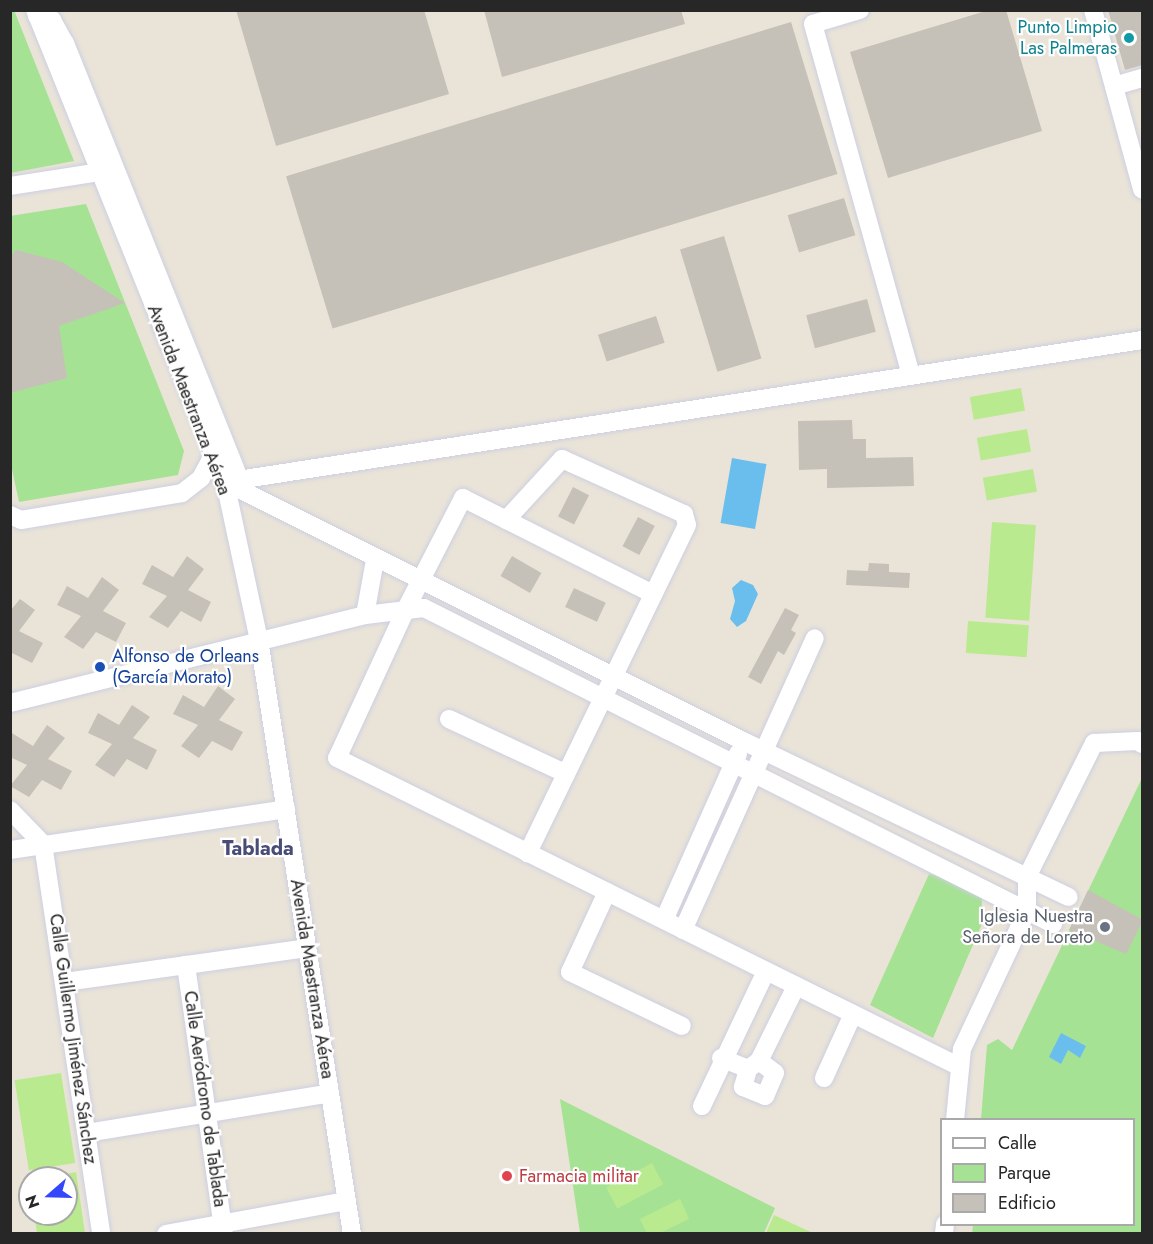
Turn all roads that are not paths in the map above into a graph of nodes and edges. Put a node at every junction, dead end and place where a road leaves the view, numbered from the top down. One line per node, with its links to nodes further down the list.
1 (860, 10): 10 (street)
2 (1093, 10): 5 (street)
3 (36, 13): 6 (street, Avenida Maestranza Aérea); 12 (street)
4 (1143, 78): 5 (street)
5 (1114, 86): 8 (street)
6 (100, 172): 7 (street); 11 (street, Avenida Maestranza Aérea)
7 (10, 186)
8 (1143, 189)
9 (1143, 340): 10 (street)
10 (911, 376): 12 (street)
11 (212, 457): 12 (street, Avenida Maestranza Aérea); 13 (street)
12 (233, 481): 15 (street); 21 (street, Avenida Maestranza Aérea)
13 (10, 515)
14 (506, 520): 16 (street); 17 (street); 17 (street)
15 (375, 560): 16 (street); 19 (street)
16 (420, 582): 18 (street); 22 (street)
17 (653, 594): 22 (street)
18 (406, 609): 19 (street); 23 (street); 36 (street)
19 (365, 615): 21 (street)
20 (815, 638): 28 (street)
21 (259, 640): 24 (street); 32 (street, Avenida Maestranza Aérea)
22 (612, 676): 23 (street); 26 (street)
23 (601, 697): 29 (street); 31 (street)
24 (10, 703)
25 (449, 719): 31 (street)
26 (743, 741): 28 (street); 29 (street)
27 (1143, 744): 37 (street)
28 (762, 750): 30 (street); 37 (street)
29 (735, 763): 30 (street); 41 (street)
30 (753, 772): 40 (street); 43 (street)
31 (565, 773): 36 (street)
32 (286, 809): 34 (street); 44 (street, Avenida Maestranza Aérea)
33 (10, 810): 34 (street)
34 (44, 844): 35 (street); 47 (street, Calle Guillermo Jiménez Sánchez)
35 (10, 850)
36 (528, 853): 38 (street)
37 (1027, 877): 39 (street); 40 (street)
38 (607, 892): 41 (street); 50 (street)
39 (1068, 897)
40 (1027, 911): 42 (street); 52 (street)
41 (664, 920): 43 (street)
42 (1053, 924)
43 (683, 930): 46 (street)
44 (307, 948): 45 (street); 54 (street, Avenida Maestranza Aérea)
45 (186, 965): 47 (street); 56 (street, Calle Aeródromo de Tablada)
46 (766, 971): 48 (street); 51 (street)
47 (66, 982): 58 (street, Calle Guillermo Jiménez Sánchez)
48 (796, 986): 49 (street); 51 (street)
49 (853, 1014): 52 (street); 53 (street)
50 (682, 1026)
51 (722, 1058): 55 (street)
52 (960, 1067): 57 (street)
53 (825, 1077)
54 (330, 1093): 56 (street); 59 (street, Avenida Maestranza Aérea)
55 (702, 1106)
56 (207, 1113): 58 (street); 60 (street, Calle Aeródromo de Tablada)
57 (955, 1118)
58 (87, 1133): 61 (street, Calle Guillermo Jiménez Sánchez)
59 (346, 1201): 60 (street); 63 (street, Avenida Maestranza Aérea)
60 (223, 1228): 62 (street)
61 (101, 1233)
62 (166, 1233)
63 (352, 1233)

